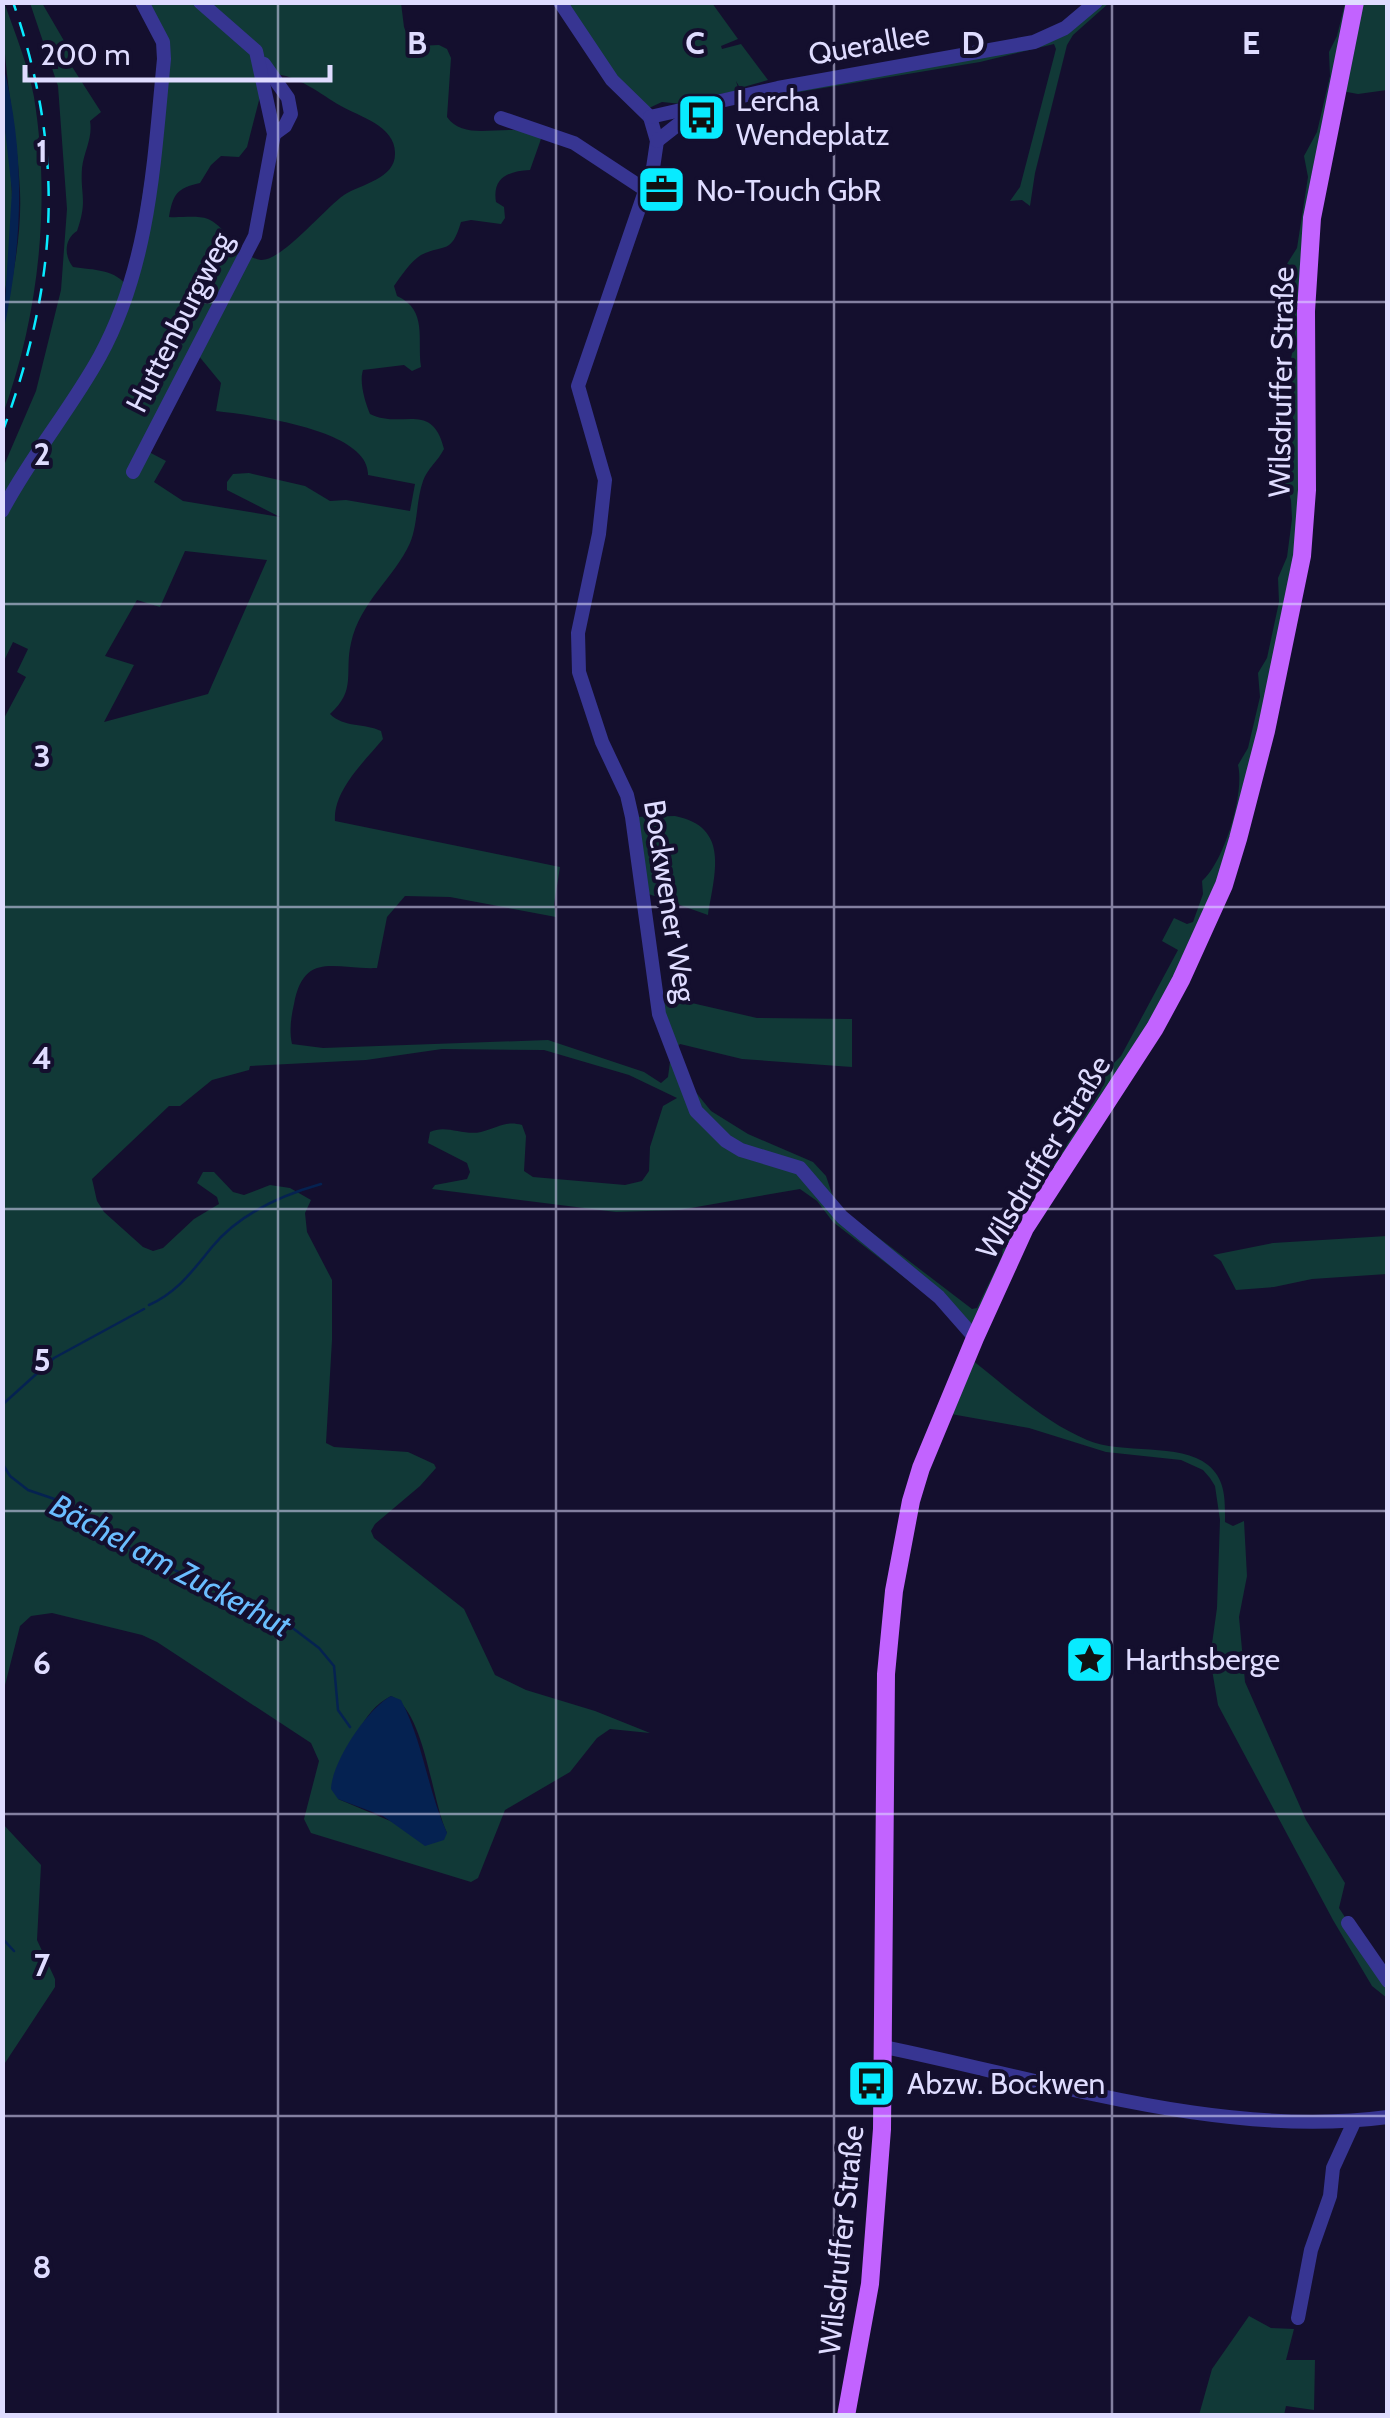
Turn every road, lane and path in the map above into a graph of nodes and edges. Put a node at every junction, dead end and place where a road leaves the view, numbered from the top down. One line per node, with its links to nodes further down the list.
1 (142, 2): 12 (street)
2 (200, 2): 11 (street, Huttenburgweg)
3 (560, 2): 7 (street)
4 (1096, 2): 6 (street, Querallee)
5 (1355, 2): 13 (main road, Wilsdruffer Straße)
6 (700, 106): 7 (street, Querallee); 9 (street, Querallee)
7 (650, 117): 9 (street, Bockwener Weg)
8 (501, 118): 10 (street)
9 (657, 141): 10 (street, Bockwener Weg)
10 (647, 191): 13 (street, Bockwener Weg)
11 (133, 472)
12 (2, 511)
13 (975, 1338): 16 (main road, Wilsdruffer Straße)
14 (1348, 1924): 15 (street)
15 (1388, 1980)
16 (884, 2047): 18 (street); 20 (main road, Wilsdruffer Straße)
17 (1388, 2117): 18 (street)
18 (1354, 2122): 19 (street)
19 (1298, 2318)
20 (846, 2416)

